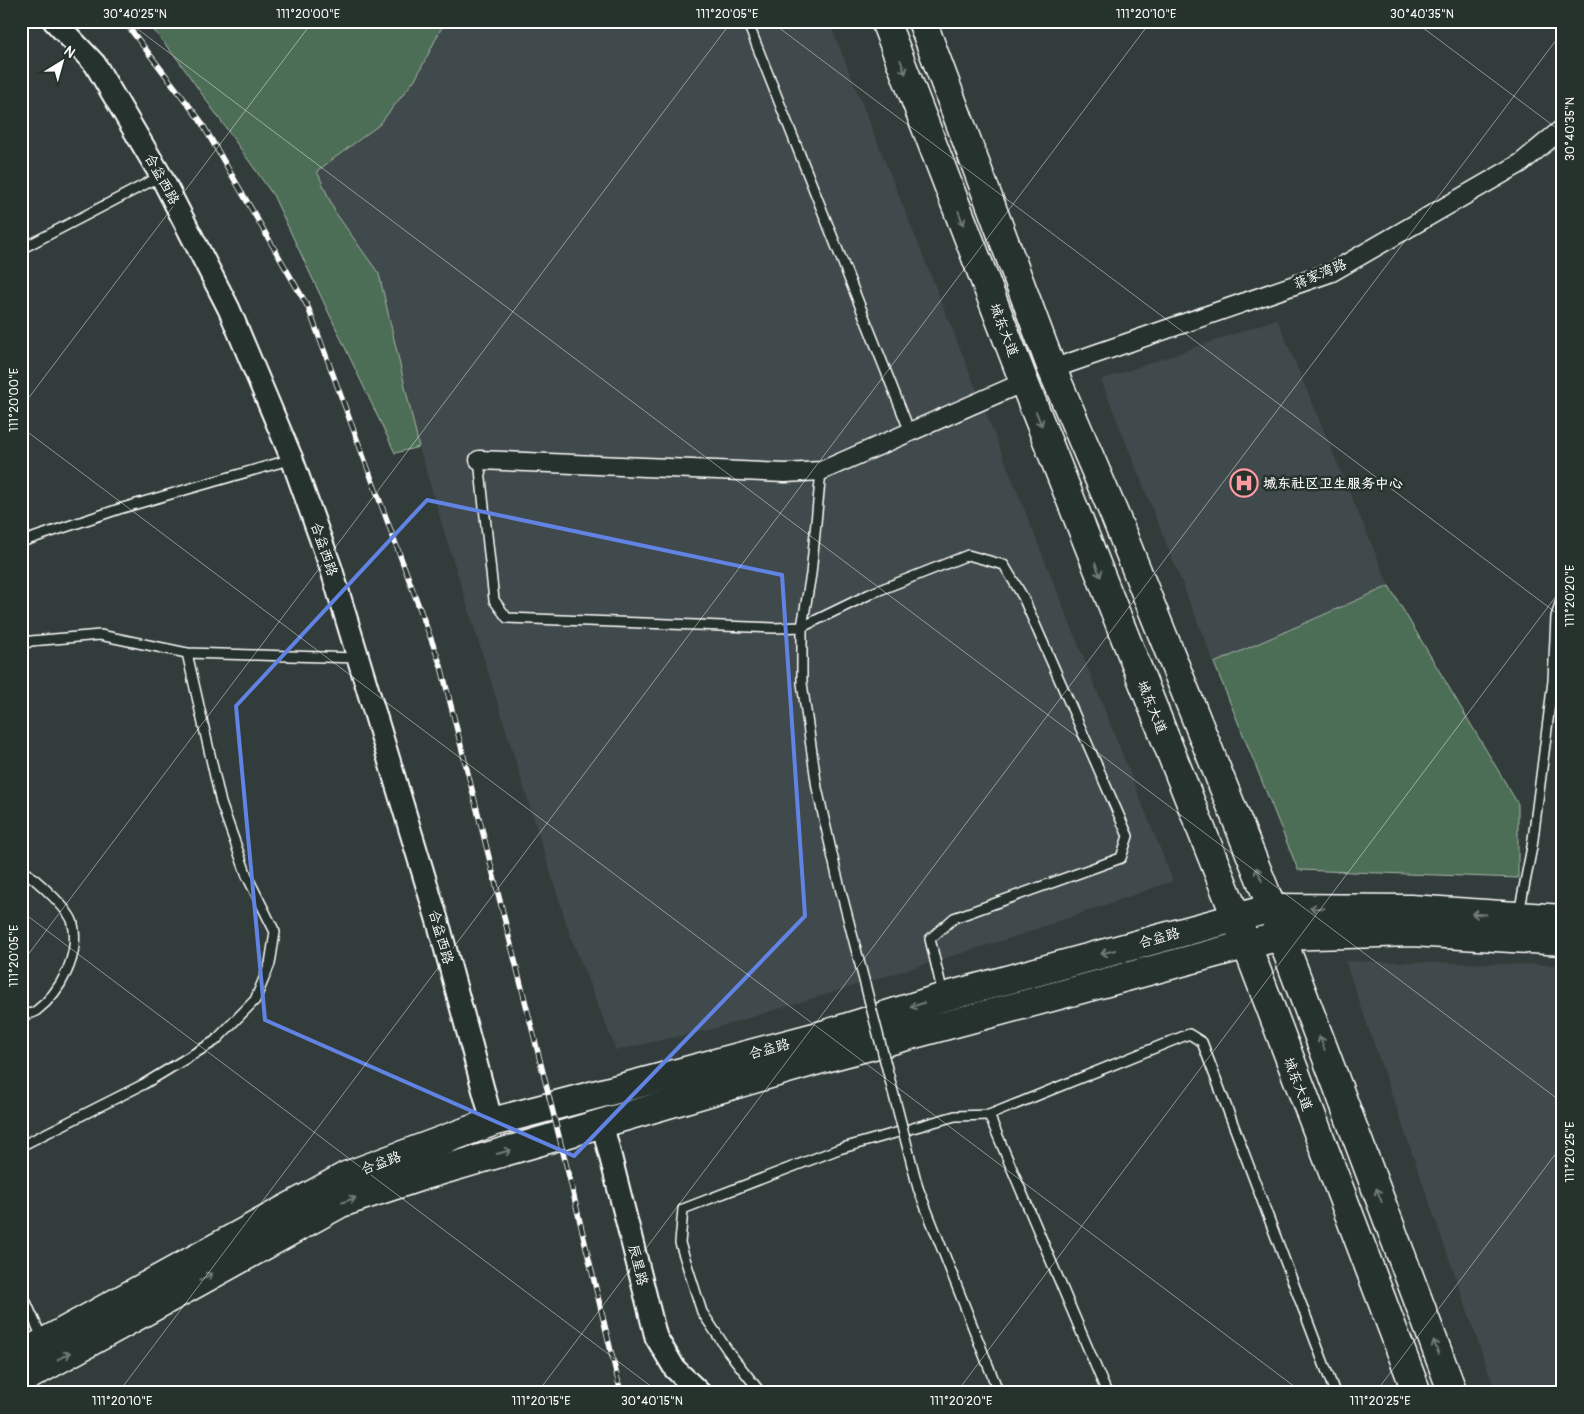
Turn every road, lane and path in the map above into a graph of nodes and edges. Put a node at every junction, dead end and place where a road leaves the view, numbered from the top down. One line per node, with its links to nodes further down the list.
1 (54, 21): 6 (street, 合益西路)
2 (746, 21): 10 (lane)
3 (885, 21): 9 (main road, 城东大道, one-way to 9)
4 (922, 21): 8 (main road)
5 (1563, 128): 8 (street, 蒋家湾路)
6 (161, 176): 7 (lane); 11 (street, 合益西路)
7 (21, 249)
8 (1052, 369): 21 (main road, one-way to 8)
9 (1024, 382): 10 (street); 23 (main road, 城东大道, one-way to 23)
10 (910, 432): 13 (street)
11 (292, 459): 14 (lane); 19 (street, 合益西路)
12 (479, 460): 13 (street); 16 (lane)
13 (821, 470): 16 (lane)
14 (21, 542)
15 (1563, 594): 22 (lane)
16 (802, 627): 28 (lane); 40 (lane, bridge)
17 (21, 646): 18 (lane)
18 (187, 653): 19 (lane); 33 (lane)
19 (358, 658): 31 (street, 合益西路)
20 (21, 869): 29 (lane)
21 (1272, 908): 22 (main road, 合益路, one-way to 21); 23 (main road, 合益路); 25 (main road)
22 (1518, 916): 24 (main road, 合益路)
23 (1236, 917): 27 (main road, 城东大道); 28 (main road, 合益路, one-way to 28)
24 (1563, 919)
25 (1282, 936): 26 (main road, 合益路); 27 (main road, 合益路); 43 (main road, one-way to 25)
26 (1563, 940)
27 (1245, 944): 32 (main road, 合益路); 37 (main road, 城东大道)
28 (944, 997): 31 (main road, 合益路, one-way to 31)
29 (21, 1015)
30 (989, 1115): 39 (lane); 41 (lane); 42 (lane)
31 (492, 1122): 35 (main road, 合益路)
32 (602, 1123): 36 (main road, 合益路, one-way to 32); 38 (street, 辰星路)
33 (21, 1146)
34 (21, 1291): 35 (lane)
35 (33, 1349)
36 (21, 1380)
37 (1415, 1392)
38 (700, 1393)
39 (761, 1393)
40 (999, 1393)
41 (1107, 1393)
42 (1335, 1393)
43 (1453, 1393)

